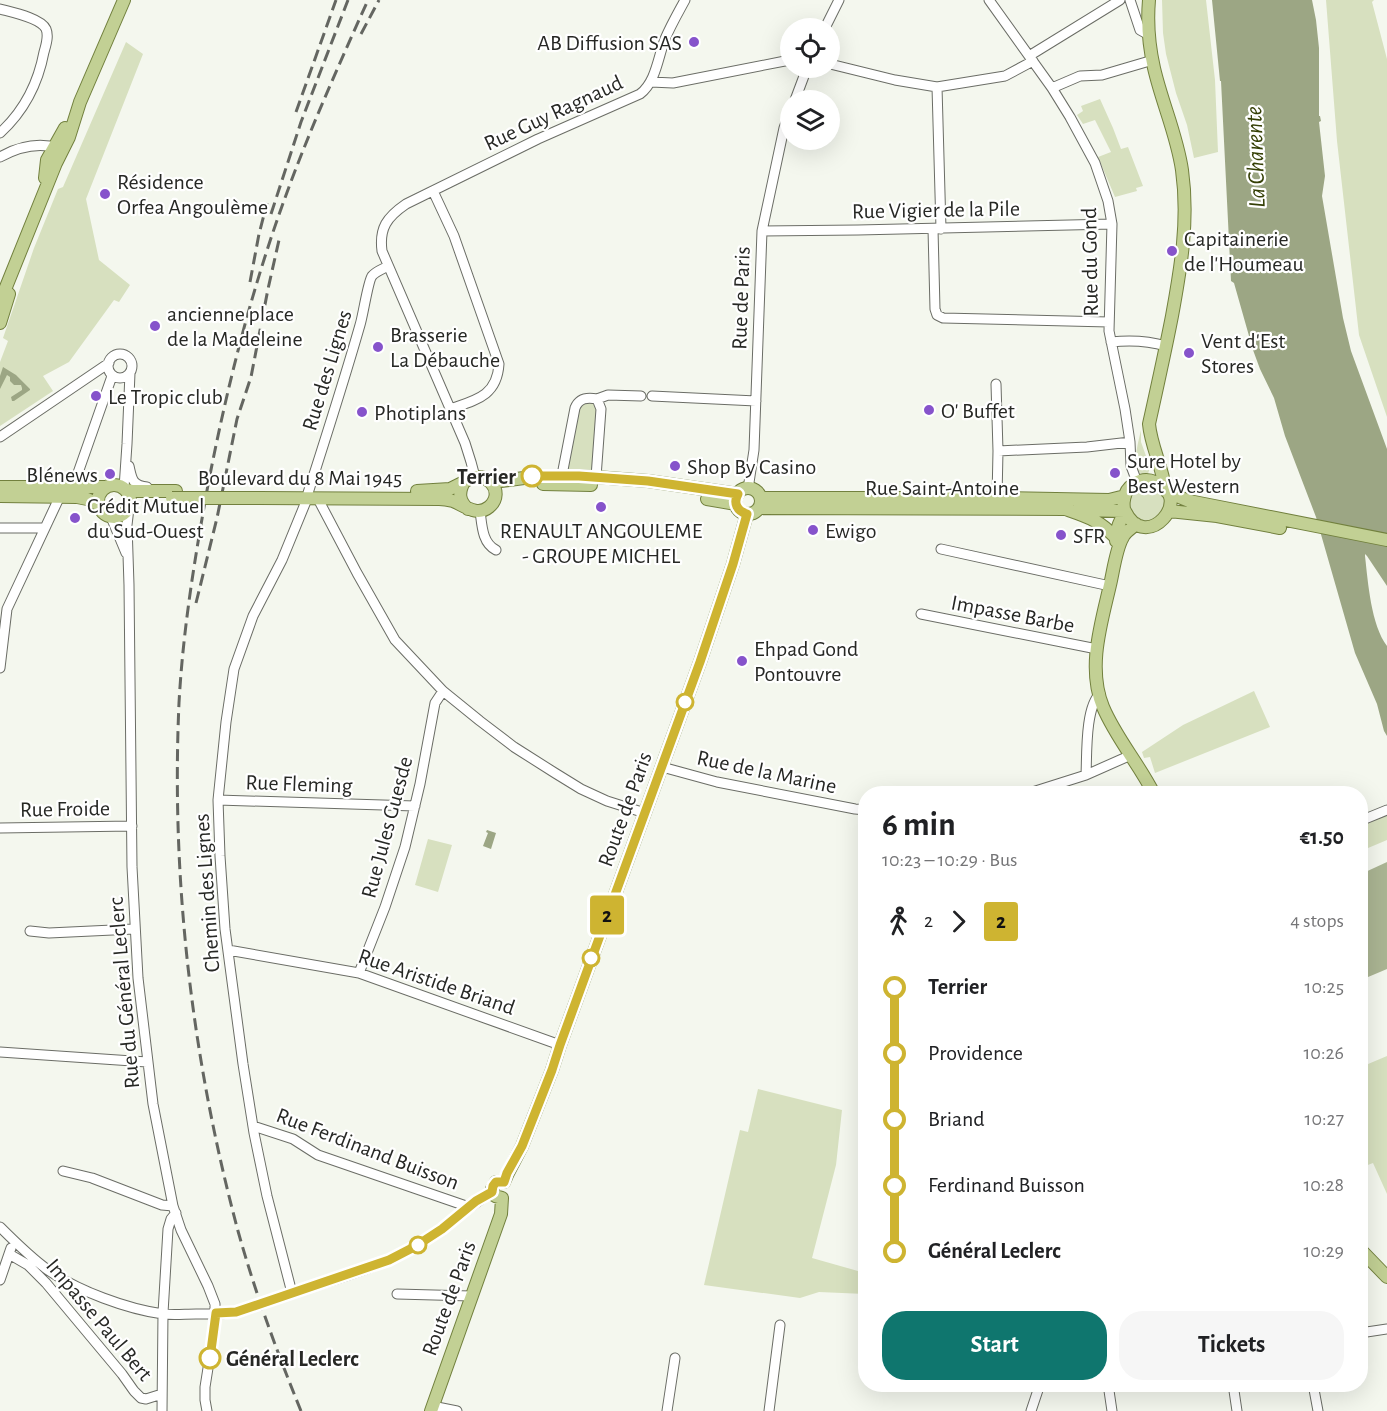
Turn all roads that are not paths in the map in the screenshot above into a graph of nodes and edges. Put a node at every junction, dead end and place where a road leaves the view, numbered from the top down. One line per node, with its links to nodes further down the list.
1 (685, 0): 15 (street)
2 (839, 0): 9 (street)
3 (989, 0): 11 (street, Rue du Gond)
4 (1120, 0): 11 (street)
5 (1130, 0): 10 (street)
6 (1149, 0): 10 (main road)
7 (122, 3): 20 (main road)
8 (0, 9): 18 (street)
9 (830, 18)
10 (1149, 35): 12 (main road)
11 (1031, 59): 16 (street); 17 (street, Rue du Gond)
12 (1153, 60): 17 (street); 33 (main road)
13 (780, 62): 15 (street, Rue Guy Ragnaud)
14 (840, 66): 16 (street)
15 (651, 82): 22 (street, Rue Guy Ragnaud)
16 (937, 87): 24 (street)
17 (1052, 88): 23 (street, Rue du Gond)
18 (0, 133)
19 (780, 147): 25 (street, Rue de Paris)
20 (58, 148): 21 (street); 26 (main road)
21 (0, 157)
22 (433, 191): 27 (street, Rue Guy Ragnaud); 42 (street)
23 (1112, 224): 24 (street, Rue Vigier de la Pile); 30 (street, Rue du Gond)
24 (937, 229): 25 (street, Rue Vigier de la Pile); 30 (street)
25 (762, 231): 41 (street, Rue de Paris)
26 (22, 246): 28 (main road); 29 (main road); 31 (main road)
27 (388, 266): 42 (street, Rue Guy Ragnaud); 65 (street, Rue des Lignes)
28 (0, 291)
29 (0, 302)
30 (1109, 322): 32 (street, Rue du Gond)
31 (0, 323)
32 (1111, 342): 33 (street); 44 (street, Rue du Gond)
33 (1166, 346): 47 (main road)
34 (109, 363): 35 (street); 36 (street); 43 (street)
35 (130, 373): 36 (street); 46 (street)
36 (112, 376): 55 (street)
37 (996, 384): 45 (street)
38 (641, 396): 40 (street)
39 (651, 396): 41 (street)
40 (597, 399): 48 (street); 49 (street)
41 (756, 401): 60 (street, Rue de Paris)
42 (450, 409): 50 (street, Rue Guy Ragnaud)
43 (0, 437)
44 (1130, 442): 45 (street); 53 (street, Rue du Gond)
45 (998, 451): 66 (street)
46 (126, 456): 57 (street); 59 (street)
47 (1159, 461): 52 (main road); 58 (main road)
48 (562, 475): 49 (main road); 51 (main road)
49 (596, 477): 60 (main road)
50 (469, 479): 51 (main road); 63 (main road, Boulevard du 8 Mai 1945); 73 (main road)
51 (488, 479): 67 (main road)
52 (1151, 480): 53 (main road); 58 (main road)
53 (1137, 482): 64 (main road)
54 (0, 487): 55 (main road)
55 (73, 487): 56 (main road)
56 (105, 487): 57 (main road); 69 (main road)
57 (125, 489): 59 (main road, Boulevard du 8 Mai 1945); 70 (main road)
58 (1166, 490): 71 (main road); 75 (main road)
59 (174, 494): 65 (main road, Boulevard du 8 Mai 1945); 70 (main road, Boulevard du 8 Mai 1945)
60 (740, 495): 67 (main road); 68 (main road); 76 (main road)
61 (0, 496): 62 (main road)
62 (60, 496): 69 (main road); 80 (street)
63 (368, 496): 65 (main road, Boulevard du 8 Mai 1945); 73 (main road, Boulevard du 8 Mai 1945)
64 (1125, 496): 66 (main road, Rue Saint-Antoine); 74 (main road)
65 (316, 497): 92 (street); 99 (street, Chemin des Lignes)
66 (997, 498): 68 (main road, Rue Saint-Antoine)
67 (493, 502): 73 (main road)
68 (760, 503): 72 (main road, Rue Saint-Antoine); 76 (main road)
69 (98, 504): 77 (main road)
70 (129, 506): 77 (main road); 86 (street, Rue du Général Leclerc)
71 (1189, 507): 75 (main road); 82 (main road); 83 (main road)
72 (1065, 509): 74 (main road); 81 (main road, Rue Saint-Antoine)
73 (474, 510): 85 (street)
74 (1125, 511): 78 (main road); 81 (main road)
75 (1169, 511): 78 (main road)
76 (747, 514): 95 (main road, Route de Paris)
77 (111, 517): 86 (street)
78 (1136, 524): 87 (main road)
79 (0, 528): 80 (street)
80 (45, 528): 91 (street)
81 (1116, 538): 87 (main road)
82 (1387, 540)
83 (1387, 547)
84 (941, 549): 88 (street)
85 (496, 550)
86 (128, 559): 105 (street, Rue du Général Leclerc)
87 (1115, 561): 88 (main road)
88 (1110, 586): 90 (main road)
89 (921, 615): 90 (street, Impasse Barbe)
90 (1097, 649): 93 (main road)
91 (0, 668)
92 (443, 691): 100 (street, Rue Jules Guesde); 103 (street)
93 (1100, 694): 94 (main road); 96 (street)
94 (1131, 755): 96 (street); 98 (main road)
95 (662, 767): 101 (street, Rue de la Marine); 103 (main road, Route de Paris)
96 (1086, 775): 97 (street)
97 (1051, 786)
98 (1145, 786)
99 (218, 800): 100 (street, Rue Fleming); 109 (street, Chemin des Lignes)
100 (415, 806): 110 (street, Rue Jules Guesde)
101 (858, 809)
102 (1387, 810): 104 (street)
103 (645, 811): 111 (main road, Route de Paris)
104 (1368, 818)
105 (132, 826): 106 (street, Rue Froide); 107 (street, Rue du Général Leclerc)
106 (0, 828)
107 (134, 929): 108 (street); 113 (street, Rue du Général Leclerc)
108 (30, 931)
109 (228, 950): 110 (street, Rue Aristide Briand); 114 (street, Chemin des Lignes)
110 (359, 973): 111 (street, Rue Aristide Briand)
111 (560, 1045): 116 (main road, Route de Paris)
112 (0, 1052): 113 (street)
113 (147, 1062): 118 (street, Rue du Général Leclerc)
114 (253, 1126): 117 (street, Rue Ferdinand Buisson); 125 (street, Chemin des Lignes)
115 (63, 1171): 118 (street)
116 (497, 1195): 117 (street); 127 (main road, Route de Paris)
117 (469, 1208): 125 (street)
118 (175, 1209): 128 (street, Rue du Général Leclerc); 129 (street, Impasse Paul Bert)
119 (0, 1227): 120 (street)
120 (13, 1240): 121 (street); 129 (street)
121 (9, 1254): 124 (street); 138 (street, Impasse Paul Bert)
122 (1368, 1257): 123 (main road)
123 (1387, 1277)
124 (0, 1280)
125 (292, 1293): 128 (street, bridge)
126 (397, 1294): 127 (street)
127 (471, 1296): 139 (main road, Route de Paris)
128 (216, 1313): 129 (street); 141 (street, Rue du Général Leclerc)
129 (166, 1314): 138 (street, Impasse Paul Bert)
130 (780, 1325): 144 (street)
131 (1387, 1329): 132 (street)
132 (1368, 1332)
133 (675, 1358): 143 (street)
134 (1038, 1392): 145 (street)
135 (1109, 1392): 146 (street)
136 (1234, 1392): 147 (street)
137 (1314, 1392): 148 (street)
138 (162, 1394): 140 (street, Impasse Paul Bert)
139 (431, 1409): 142 (street)
140 (162, 1411)
141 (207, 1411)
142 (457, 1411)
143 (667, 1411)
144 (769, 1411)
145 (1032, 1411)
146 (1112, 1411)
147 (1237, 1411)
148 (1318, 1411)

